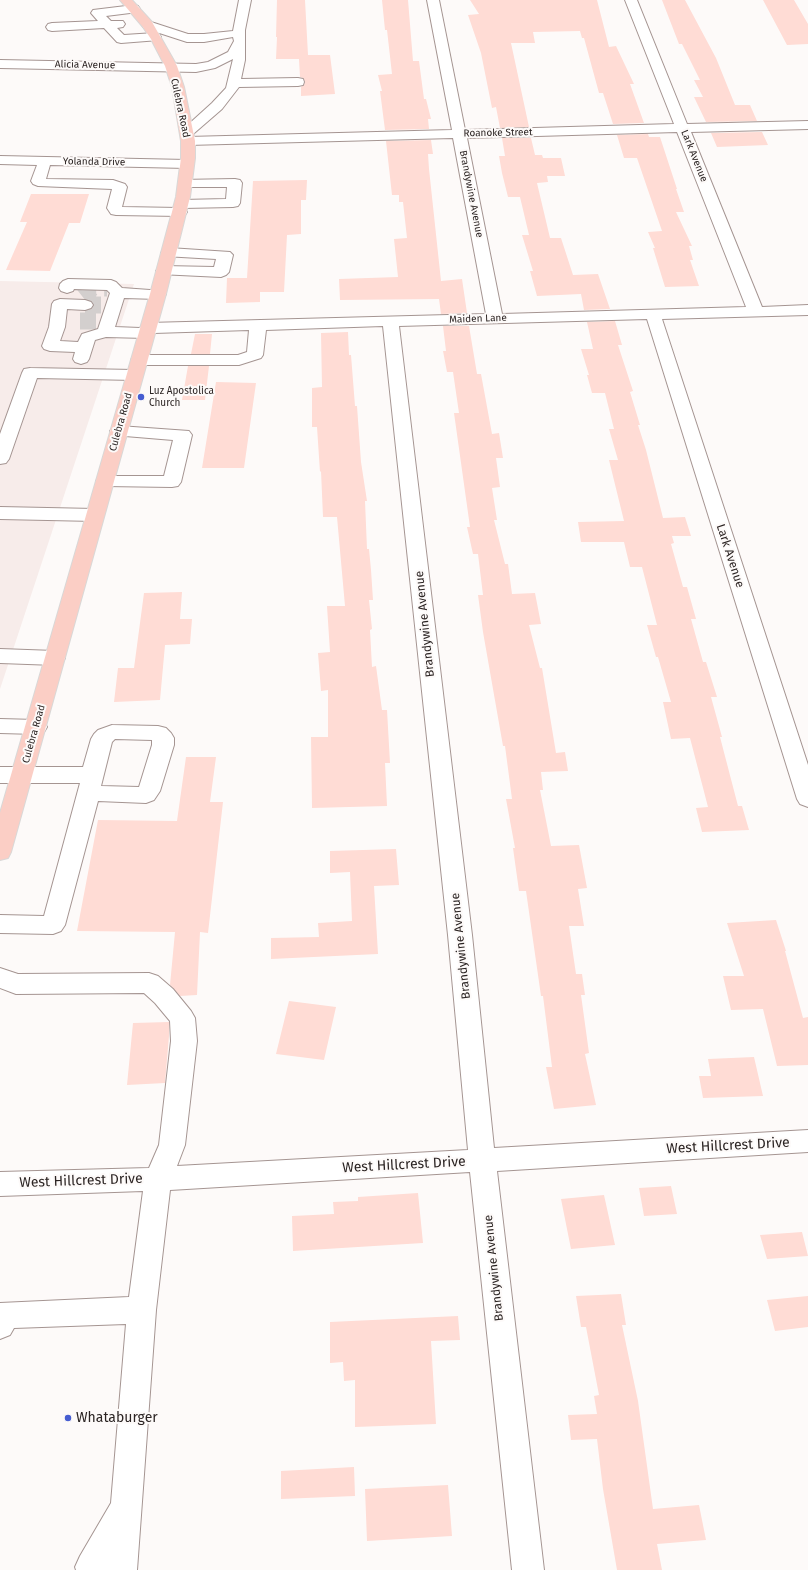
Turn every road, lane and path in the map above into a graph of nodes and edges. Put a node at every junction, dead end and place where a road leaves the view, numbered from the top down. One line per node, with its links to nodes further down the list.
1 (245, 0): 8 (street)
2 (433, 0): 16 (street, Brandywine Avenue)
3 (631, 0): 15 (street, Lark Avenue)
4 (130, 4): 5 (main road, Culebra Road); 6 (street)
5 (146, 23): 6 (street); 8 (street); 9 (main road, Culebra Road)
6 (109, 26): 7 (street); 9 (street)
7 (52, 27)
8 (237, 35): 11 (street, Alicia Avenue); 13 (street)
9 (155, 37): 11 (main road, Culebra Road)
10 (0, 64): 11 (street, Alicia Avenue)
11 (171, 66): 17 (main road, Culebra Road)
12 (298, 82): 13 (street)
13 (234, 83): 17 (street)
14 (808, 125): 15 (street, Roanoke Street)
15 (682, 128): 16 (street, Roanoke Street); 28 (street, Lark Avenue)
16 (459, 134): 17 (street, Roanoke Street); 30 (street, Brandywine Avenue)
17 (187, 136): 20 (main road, Culebra Road)
18 (0, 160): 19 (street, Yolanda Drive)
19 (45, 161): 20 (street, Yolanda Drive); 22 (street)
20 (187, 164): 21 (main road, Culebra Road)
21 (185, 183): 22 (main road, Culebra Road); 22 (street)
22 (181, 208): 23 (main road, Culebra Road)
23 (169, 253): 24 (main road, Culebra Road); 24 (street)
24 (164, 270): 25 (main road, Culebra Road)
25 (158, 294): 26 (street); 33 (main road, Culebra Road)
26 (91, 305): 33 (street, Maiden Lane); 34 (street); 34 (street)
27 (808, 310): 28 (street, Maiden Lane)
28 (756, 312): 29 (street, Maiden Lane)
29 (653, 314): 30 (street, Maiden Lane); 48 (street, Lark Avenue)
30 (495, 318): 31 (street, Maiden Lane)
31 (391, 322): 32 (street, Maiden Lane); 53 (street, Brandywine Avenue)
32 (258, 325): 33 (street, Maiden Lane); 35 (street)
33 (147, 330): 35 (main road, Culebra Road)
34 (85, 347): 36 (street)
35 (137, 367): 36 (street); 37 (main road, Culebra Road)
36 (76, 374): 38 (street)
37 (119, 431): 39 (main road, Culebra Road); 39 (street)
38 (0, 459)
39 (105, 481): 41 (main road, Culebra Road)
40 (0, 513): 41 (street)
41 (95, 515): 43 (main road, Culebra Road)
42 (0, 656): 43 (street)
43 (55, 658): 45 (main road, Culebra Road)
44 (0, 726): 45 (street)
45 (36, 727): 47 (main road, Culebra Road)
46 (0, 775): 47 (street)
47 (22, 775): 49 (main road, Culebra Road); 50 (street)
48 (808, 798)
49 (1, 842)
50 (0, 924)
51 (0, 977): 54 (street)
52 (808, 1141): 53 (street, West Hillcrest Drive)
53 (482, 1160): 54 (street, West Hillcrest Drive); 61 (street, Brandywine Avenue)
54 (158, 1179): 55 (street, West Hillcrest Drive); 56 (street)
55 (0, 1184)
56 (142, 1310): 57 (street); 58 (street)
57 (0, 1326)
58 (128, 1504): 59 (street); 60 (street)
59 (91, 1567)
60 (122, 1570)
61 (528, 1570)

